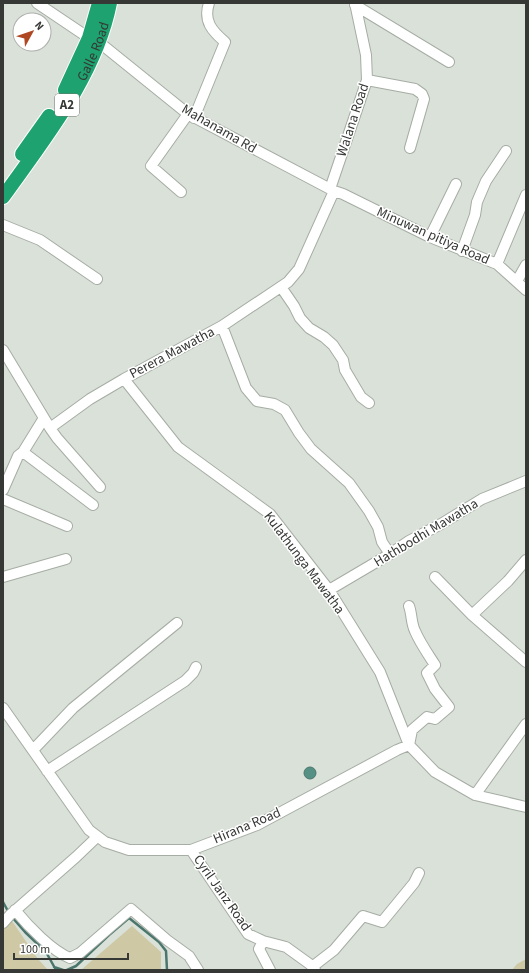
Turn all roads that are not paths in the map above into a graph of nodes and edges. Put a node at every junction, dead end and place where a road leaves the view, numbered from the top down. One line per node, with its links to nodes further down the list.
1 (37, 3): 6 (street, Mahanama Rd)
2 (99, 3): 6 (highway, Galle Road / A2)
3 (110, 3): 6 (highway, Galle Road / A2)
4 (209, 3): 9 (street)
5 (355, 4): 7 (street); 8 (street, Walana Road)
6 (94, 40): 9 (street, Mahanama Rd); 12 (highway, Galle Road / A2); 17 (highway, Galle Road / A2)
7 (449, 62)
8 (367, 80): 10 (street); 14 (street, Walana Road)
9 (191, 116): 14 (street, Mahanama Rd); 15 (street)
10 (410, 148)
11 (506, 151): 20 (street)
12 (3, 181)
13 (456, 184): 19 (street)
14 (330, 189): 19 (street, Minuwan pitiya Road); 25 (street, Perera Mawatha)
15 (181, 192)
16 (526, 195): 21 (street)
17 (3, 197)
18 (3, 225): 23 (street)
19 (430, 237): 20 (street, Minuwan pitiya Road)
20 (462, 251): 21 (street, Minuwan pitiya Road)
21 (497, 264): 24 (street, Minuwan pitiya Road)
22 (526, 265): 24 (street)
23 (98, 279)
24 (517, 281): 26 (street, Minuwan pitiya Road)
25 (281, 287): 27 (street, Perera Mawatha); 30 (street)
26 (526, 290)
27 (222, 326): 29 (street, Perera Mawatha); 40 (street)
28 (3, 350): 31 (street)
29 (124, 379): 32 (street, Perera Mawatha); 45 (street, Kulathunga Mawatha)
30 (369, 403)
31 (44, 418): 32 (street); 33 (street)
32 (50, 428): 35 (street)
33 (23, 452): 36 (street); 38 (street)
34 (526, 481): 40 (street, Hathbodhi Mawatha)
35 (100, 486)
36 (3, 490)
37 (3, 499): 39 (street)
38 (93, 505)
39 (67, 526)
40 (390, 554): 45 (street, Hathbodhi Mawatha)
41 (66, 559): 43 (street)
42 (526, 560): 47 (street)
43 (3, 577)
44 (435, 577): 47 (street)
45 (328, 590): 53 (street, Kulathunga Mawatha)
46 (409, 606): 53 (street)
47 (472, 615): 49 (street)
48 (177, 624): 54 (street)
49 (526, 662)
50 (196, 667): 55 (street)
51 (3, 708): 54 (street, Hirana Road)
52 (526, 724): 56 (street)
53 (409, 745): 56 (street); 59 (street, Hirana Road)
54 (33, 750): 55 (street, Hirana Road)
55 (47, 771): 58 (street, Hirana Road)
56 (475, 795): 57 (street)
57 (526, 807)
58 (97, 837): 59 (street, Hirana Road); 61 (street)
59 (191, 850): 63 (street, Cyril Janz Road)
60 (419, 873): 64 (street)
61 (16, 910): 62 (street); 65 (street)
62 (3, 923)
63 (263, 941): 64 (street, Cyril Janz Road); 66 (street)
64 (313, 968)
65 (198, 970)
66 (270, 970)

